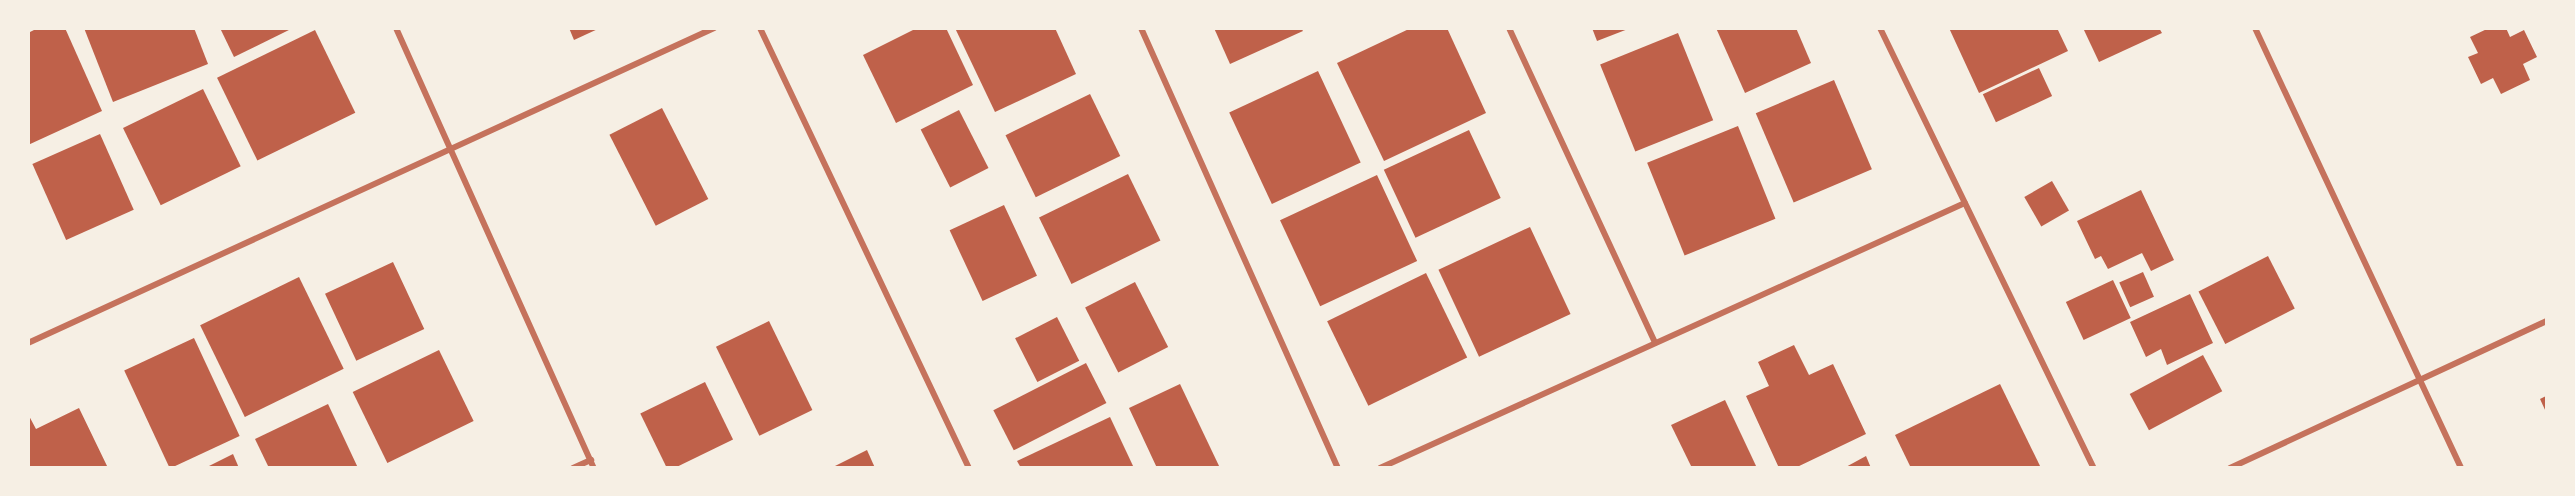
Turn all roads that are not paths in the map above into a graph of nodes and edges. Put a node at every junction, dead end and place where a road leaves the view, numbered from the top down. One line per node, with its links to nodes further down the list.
1 (396, 28): 8 (street)
2 (714, 28): 8 (street)
3 (760, 28): 17 (street)
4 (1141, 28): 18 (street)
5 (1509, 28): 12 (street)
6 (1880, 28): 9 (street)
7 (2255, 28): 13 (street)
8 (449, 150): 11 (street); 14 (street)
9 (1965, 203): 12 (street); 20 (street)
10 (2547, 321): 13 (street)
11 (28, 342)
12 (1654, 343): 19 (street)
13 (2419, 380): 21 (street); 22 (street)
14 (591, 460): 15 (street); 16 (street)
15 (573, 468)
16 (594, 468)
17 (969, 468)
18 (1338, 468)
19 (1380, 468)
20 (2094, 468)
21 (2230, 468)
22 (2461, 468)

